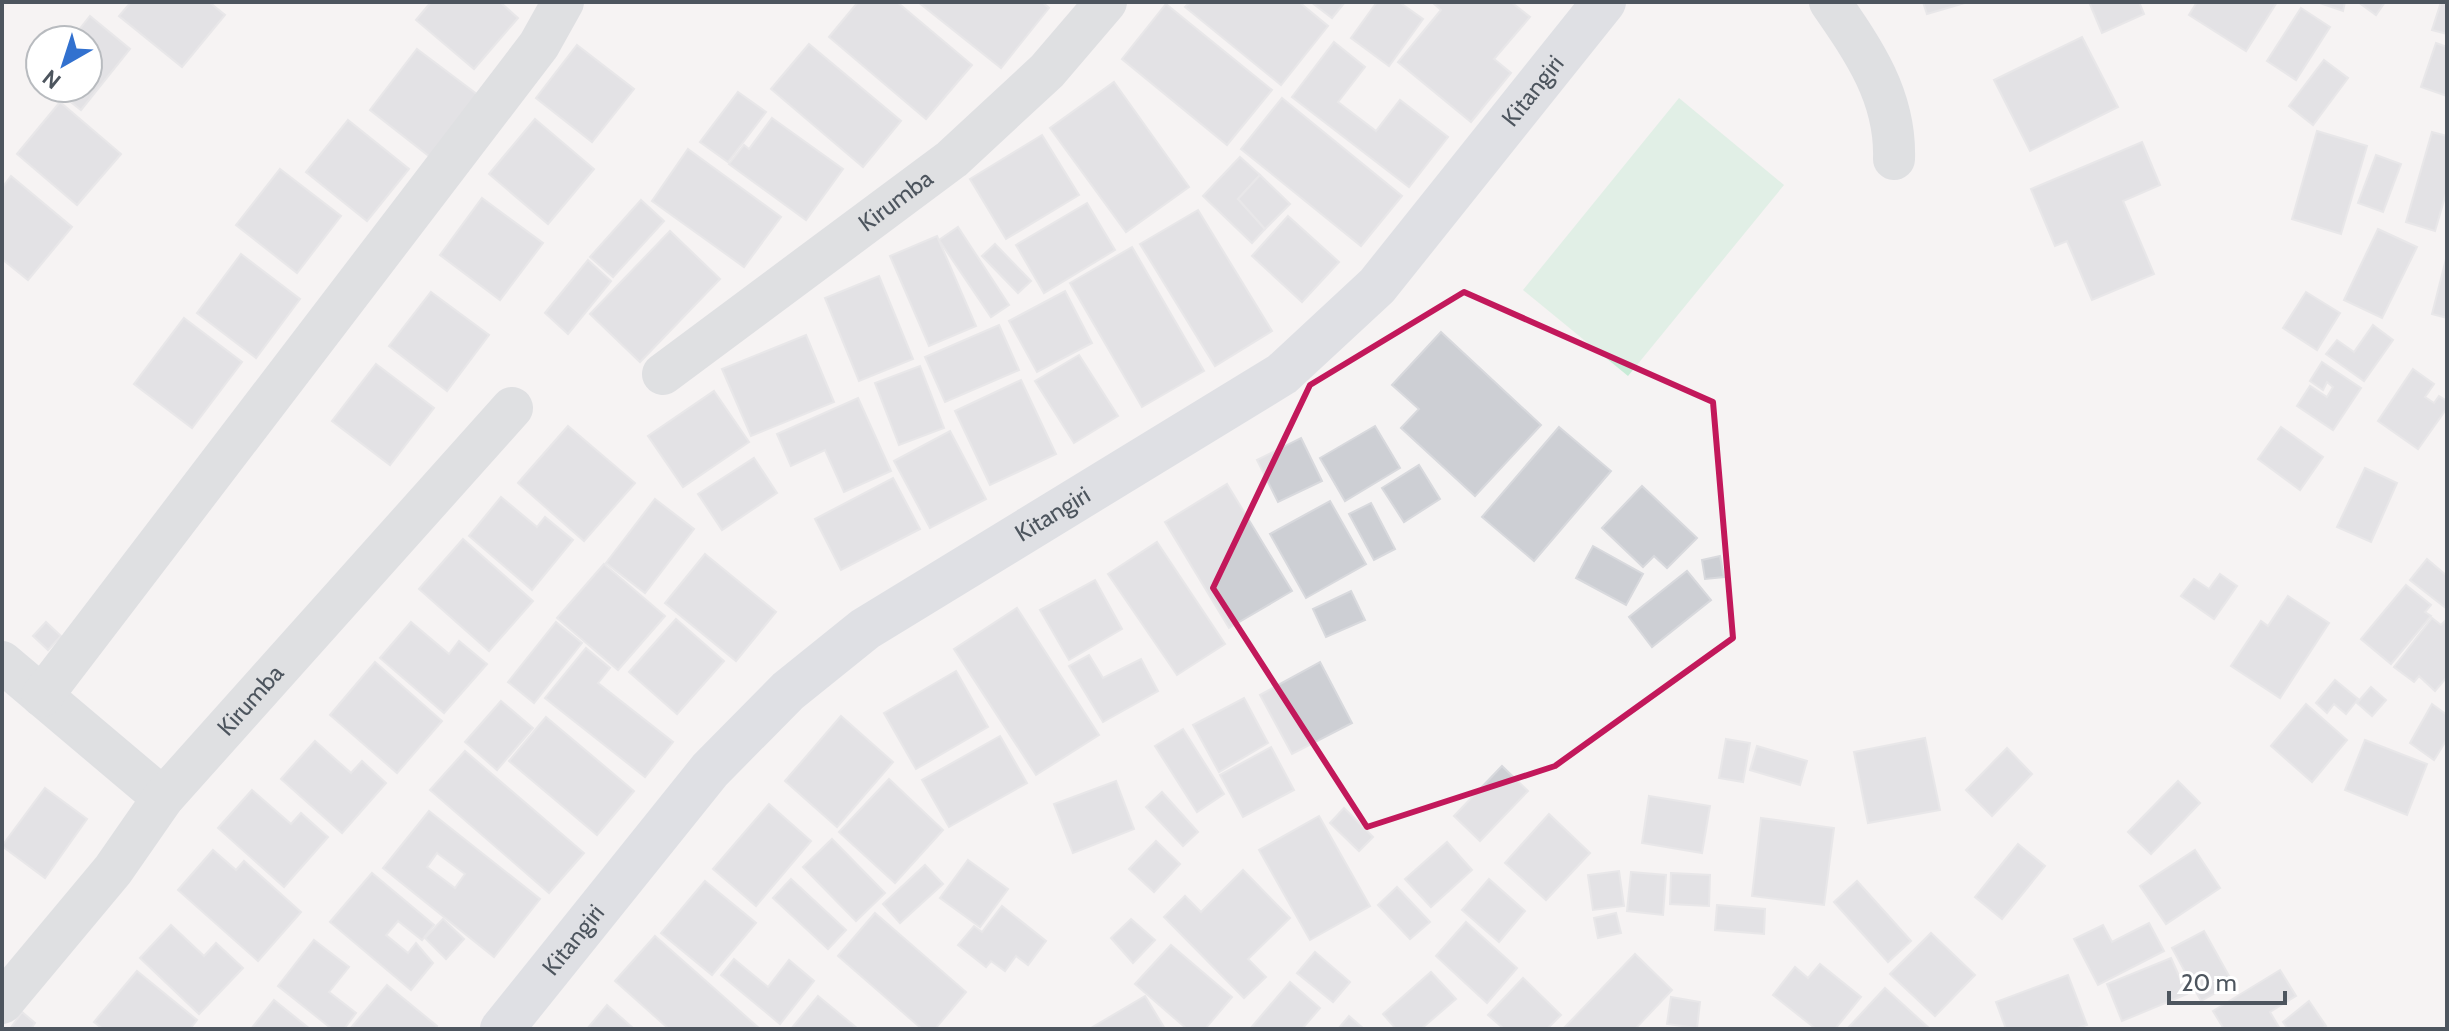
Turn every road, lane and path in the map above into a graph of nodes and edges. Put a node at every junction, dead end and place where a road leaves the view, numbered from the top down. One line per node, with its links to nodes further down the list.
1 (563, 2): 9 (street)
2 (1106, 2): 6 (street, Kirumba)
3 (1604, 2): 12 (main road, Kitangiri)
4 (1830, 2): 5 (street)
5 (1894, 159)
6 (663, 374)
7 (512, 408): 10 (street, Kirumba)
8 (2, 662): 9 (street)
9 (42, 696): 10 (street)
10 (163, 798): 11 (street, Kirumba)
11 (2, 1003)
12 (502, 1029)

